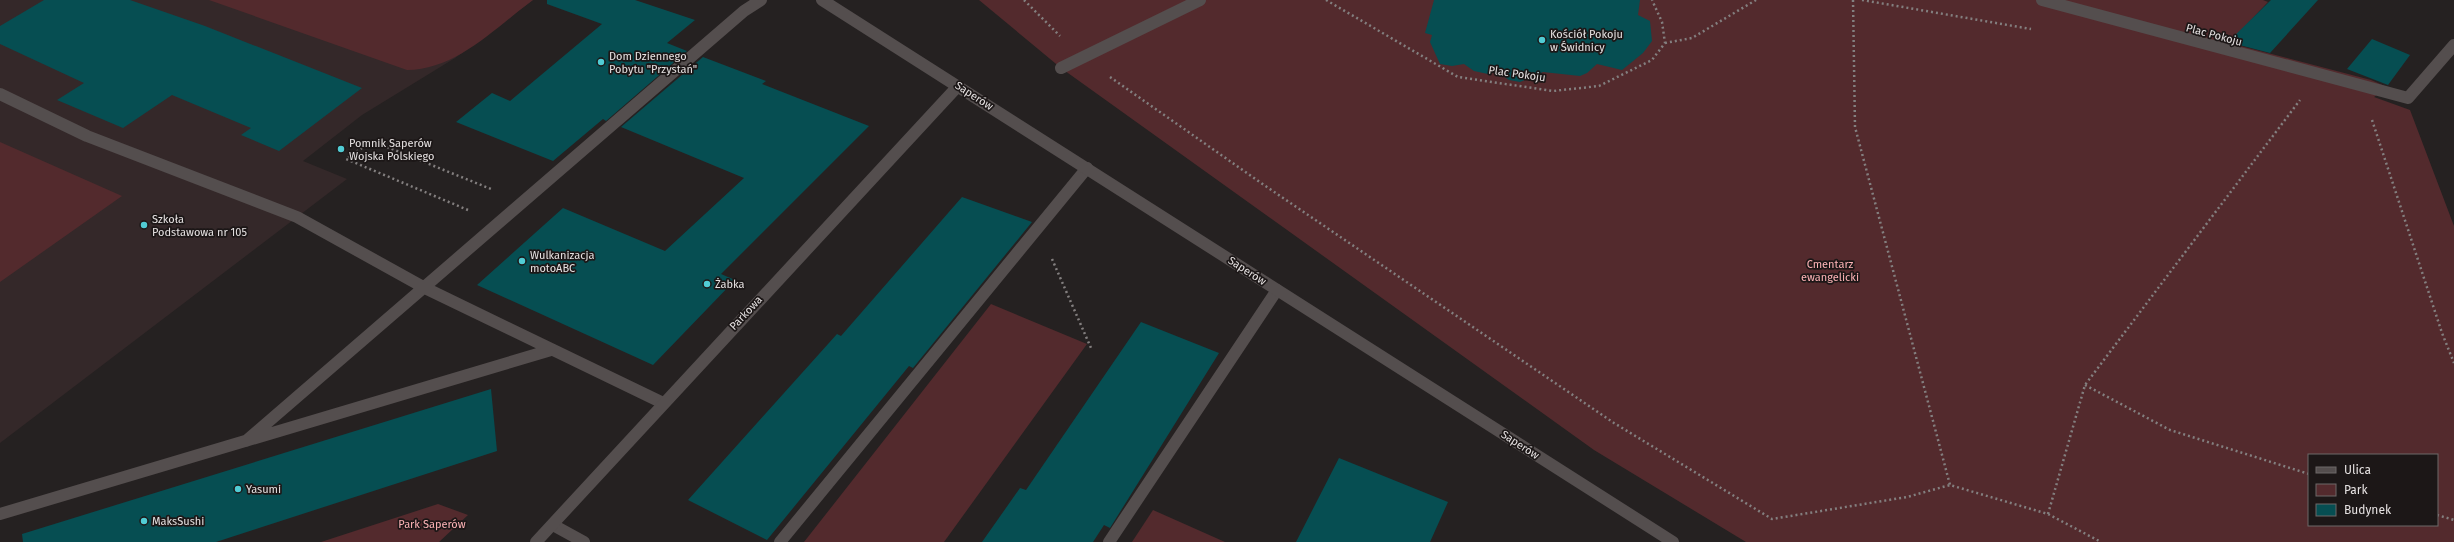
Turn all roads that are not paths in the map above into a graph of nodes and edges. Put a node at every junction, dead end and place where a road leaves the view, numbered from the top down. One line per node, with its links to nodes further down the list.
1 (761, 0): 10 (street)
2 (822, 0): 7 (street, Saperów)
3 (1200, 0): 6 (street)
4 (2042, 0): 5 (street, Plac Pokoju)
5 (2454, 45)
6 (1061, 68)
7 (958, 86): 9 (street, Saperów); 13 (street, Parkowa)
8 (0, 94): 10 (street)
9 (1087, 168): 11 (street, Saperów); 19 (street)
10 (426, 288): 12 (street); 14 (street)
11 (1277, 290): 20 (street); 21 (street, Saperów)
12 (551, 350): 13 (street); 14 (street)
13 (663, 403): 16 (street, Parkowa)
14 (246, 440): 15 (street)
15 (0, 514)
16 (553, 525): 17 (street, Parkowa); 18 (street)
17 (536, 542)
18 (584, 542)
19 (780, 542)
20 (1109, 542)
21 (1673, 542)

